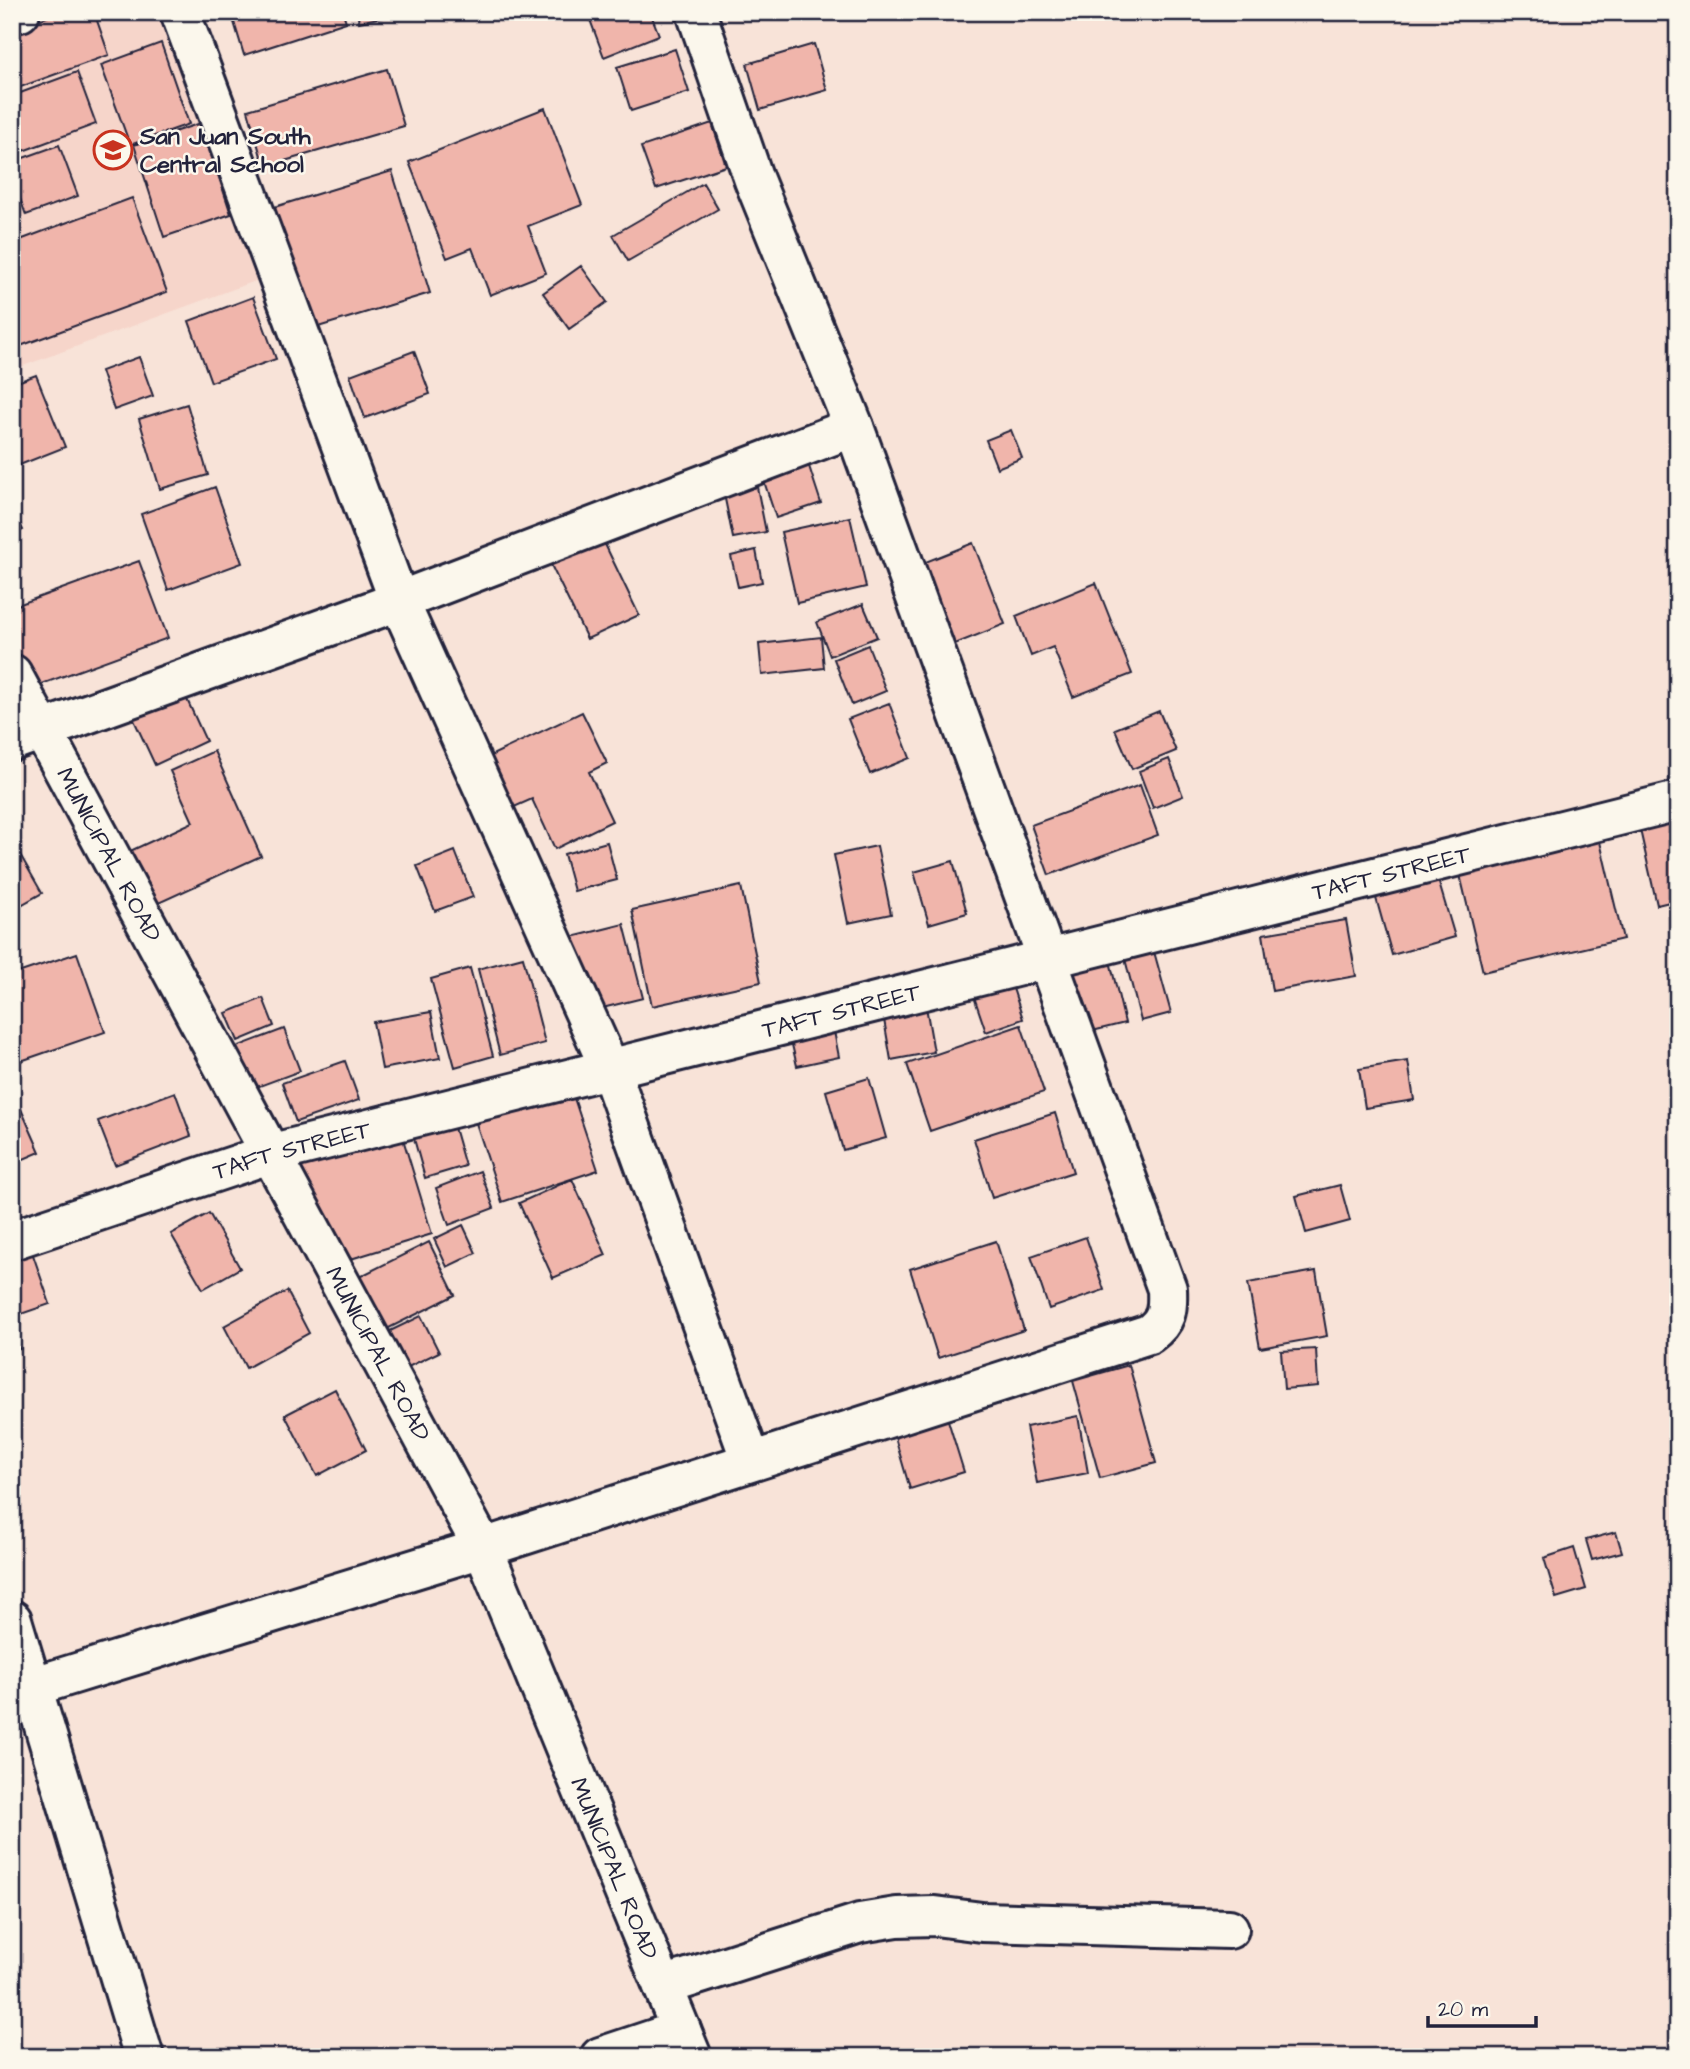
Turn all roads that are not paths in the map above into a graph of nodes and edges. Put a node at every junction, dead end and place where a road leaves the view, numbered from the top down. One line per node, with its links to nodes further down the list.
1 (20, 12): 4 (street)
2 (180, 12): 6 (street)
3 (696, 12): 5 (street)
4 (12, 14)
5 (854, 426): 6 (street); 10 (street)
6 (399, 601): 8 (street); 11 (street)
7 (12, 674): 8 (street, MUNICIPAL ROAD)
8 (26, 736): 12 (street, MUNICIPAL ROAD)
9 (1678, 801): 10 (street, TAFT STREET)
10 (1045, 960): 11 (street, TAFT STREET); 14 (street)
11 (610, 1069): 12 (street, TAFT STREET); 14 (street)
12 (270, 1154): 13 (street, TAFT STREET); 15 (street, MUNICIPAL ROAD)
13 (12, 1241)
14 (751, 1461): 15 (street)
15 (483, 1548): 17 (street); 19 (street, MUNICIPAL ROAD)
16 (12, 1620): 17 (street)
17 (22, 1690): 21 (street)
18 (1229, 1929): 19 (street)
19 (663, 1986): 20 (street, MUNICIPAL ROAD)
20 (686, 2044): 22 (street)
21 (144, 2057)
22 (600, 2057)

